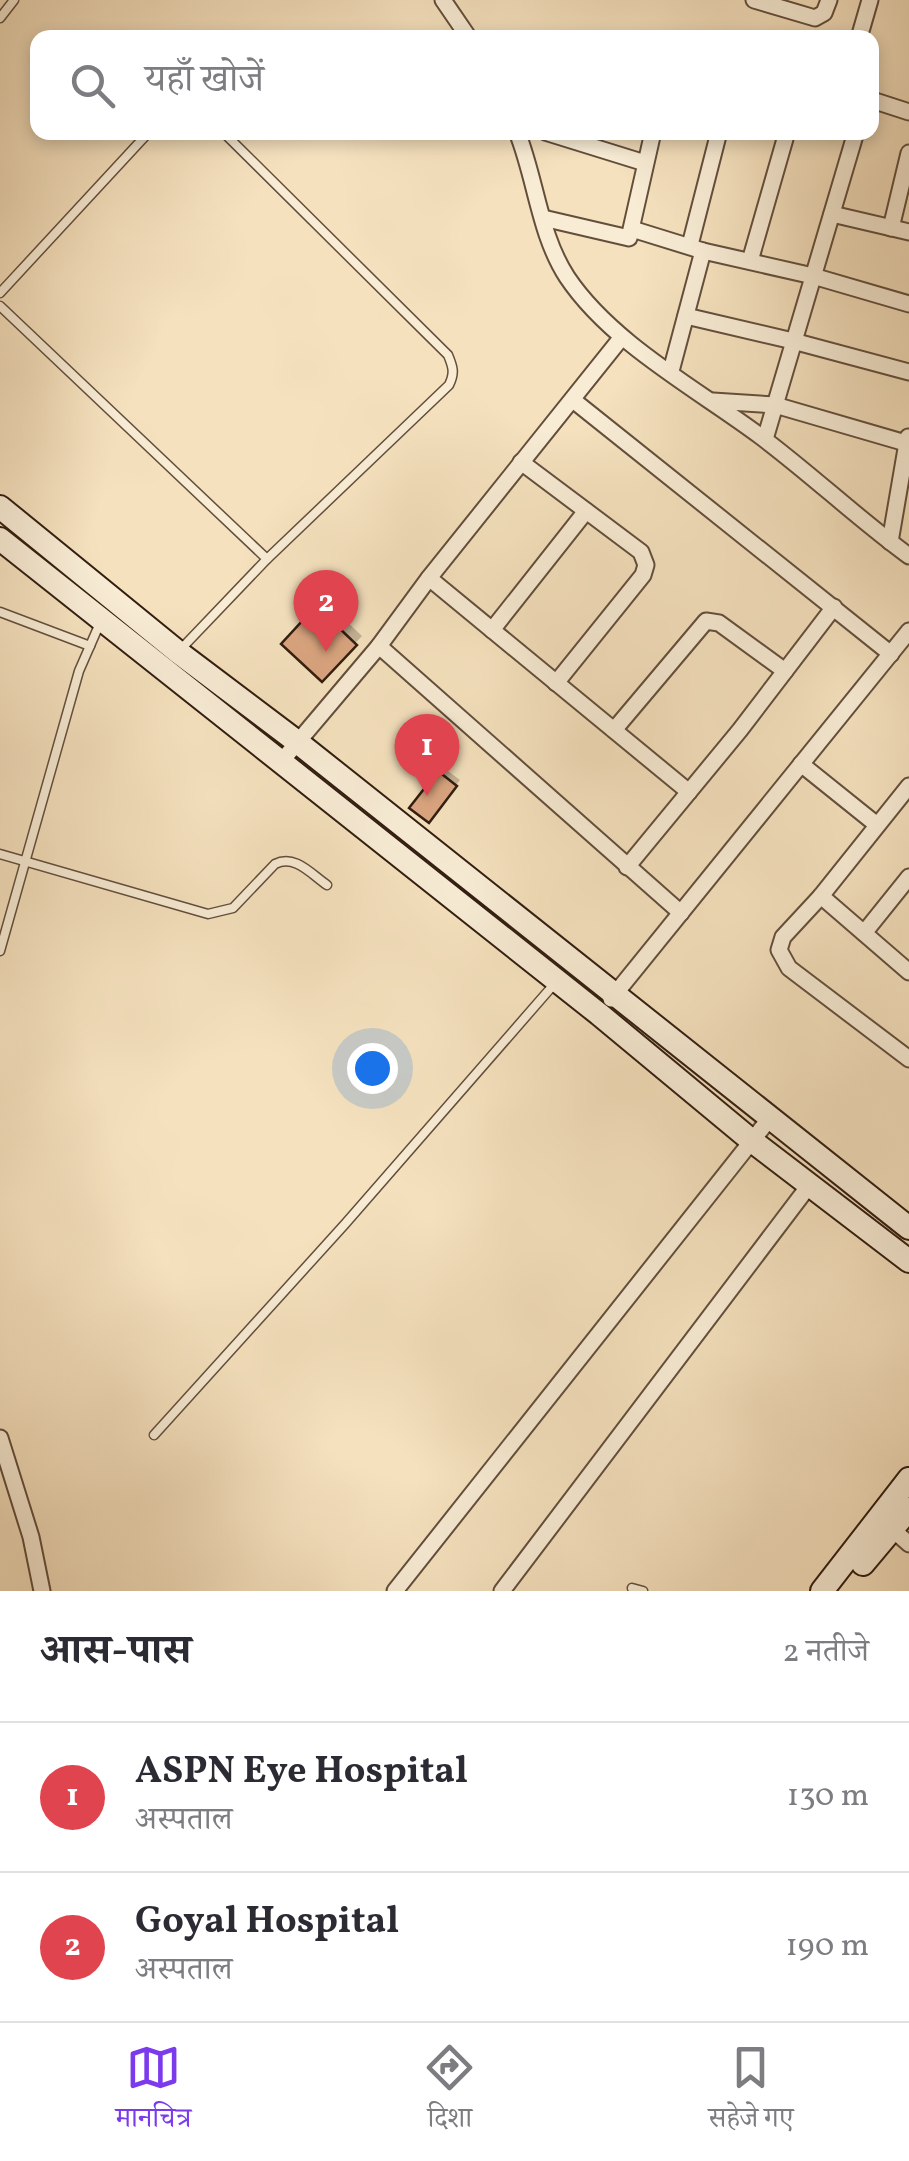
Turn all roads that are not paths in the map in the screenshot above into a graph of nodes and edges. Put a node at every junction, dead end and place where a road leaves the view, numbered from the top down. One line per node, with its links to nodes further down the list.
1 (14, 0): 6 (lane)
2 (444, 0): 7 (street)
3 (754, 0): 4 (street)
4 (828, 0)
5 (870, 0): 8 (street)
6 (0, 18)
7 (463, 30)
8 (861, 30)
9 (879, 102): 10 (street)
10 (909, 112)
11 (143, 140): 29 (lane)
12 (231, 140): 48 (lane)
13 (520, 140): 22 (street)
14 (568, 140): 20 (street)
15 (651, 140): 20 (street)
16 (717, 140): 26 (street)
17 (786, 140): 27 (street)
18 (854, 140): 21 (street)
19 (909, 153): 23 (street)
20 (645, 163): 24 (street)
21 (832, 214): 23 (street); 28 (street)
22 (544, 218): 24 (street); 33 (street)
23 (891, 228): 25 (street)
24 (632, 229): 26 (street)
25 (909, 232)
26 (696, 248): 27 (street); 32 (street)
27 (750, 261): 28 (street)
28 (813, 276): 30 (street); 34 (street)
29 (0, 293)
30 (909, 304)
31 (0, 306): 48 (lane)
32 (686, 316): 34 (street); 35 (street)
33 (622, 337): 35 (street); 37 (street)
34 (794, 341): 36 (street); 39 (street)
35 (671, 371): 38 (street)
36 (909, 372)
37 (573, 400): 42 (street); 51 (street)
38 (713, 402): 39 (street); 40 (street)
39 (775, 405): 40 (street); 41 (street)
40 (765, 439): 46 (street)
41 (908, 440): 46 (street)
42 (521, 462): 44 (street); 49 (street)
43 (0, 507): 50 (main road)
44 (586, 511): 54 (street); 61 (street)
45 (0, 539): 53 (main road)
46 (890, 542): 47 (street)
47 (909, 556)
48 (267, 559): 58 (lane)
49 (429, 578): 54 (street); 57 (street)
50 (112, 596): 53 (lane); 58 (main road)
51 (834, 607): 59 (street); 60 (street)
52 (0, 612): 56 (lane)
53 (102, 620): 56 (lane); 64 (main road)
54 (492, 630): 61 (street)
55 (909, 631): 59 (street)
56 (90, 646): 70 (lane)
57 (379, 646): 63 (street); 71 (street)
58 (178, 652): 63 (main road)
59 (891, 654): 65 (street)
60 (785, 671): 62 (street); 67 (street)
61 (556, 682): 62 (street)
62 (614, 730): 67 (street)
63 (296, 741): 64 (street); 80 (main road)
64 (280, 762): 79 (main road)
65 (802, 764): 68 (street); 75 (street)
66 (909, 786): 68 (street)
67 (689, 792): 71 (street)
68 (878, 826): 74 (street)
69 (0, 854): 70 (lane)
70 (25, 861): 73 (lane); 77 (lane)
71 (627, 867): 75 (street)
72 (909, 877): 76 (street)
73 (327, 885)
74 (821, 896): 76 (street); 82 (street)
75 (681, 913): 80 (street)
76 (864, 933): 78 (street)
77 (0, 951)
78 (909, 972)
79 (557, 981): 81 (main road); 90 (lane)
80 (615, 994): 81 (street); 83 (main road)
81 (599, 1014): 84 (main road)
82 (909, 1059)
83 (770, 1118): 84 (street); 86 (main road)
84 (752, 1141): 85 (main road); 98 (street)
85 (811, 1183): 87 (main road); 96 (street)
86 (902, 1223): 87 (main road)
87 (880, 1238): 88 (main road)
88 (908, 1260): 89 (street)
89 (909, 1276)
90 (154, 1435)
91 (0, 1438): 97 (street)
92 (909, 1479): 100 (main road)
93 (909, 1510): 94 (main road)
94 (901, 1537): 101 (main road)
95 (632, 1588): 99 (lane)
96 (506, 1590)
97 (42, 1591)
98 (395, 1591)
99 (642, 1591)
100 (822, 1591)
101 (841, 1591)

